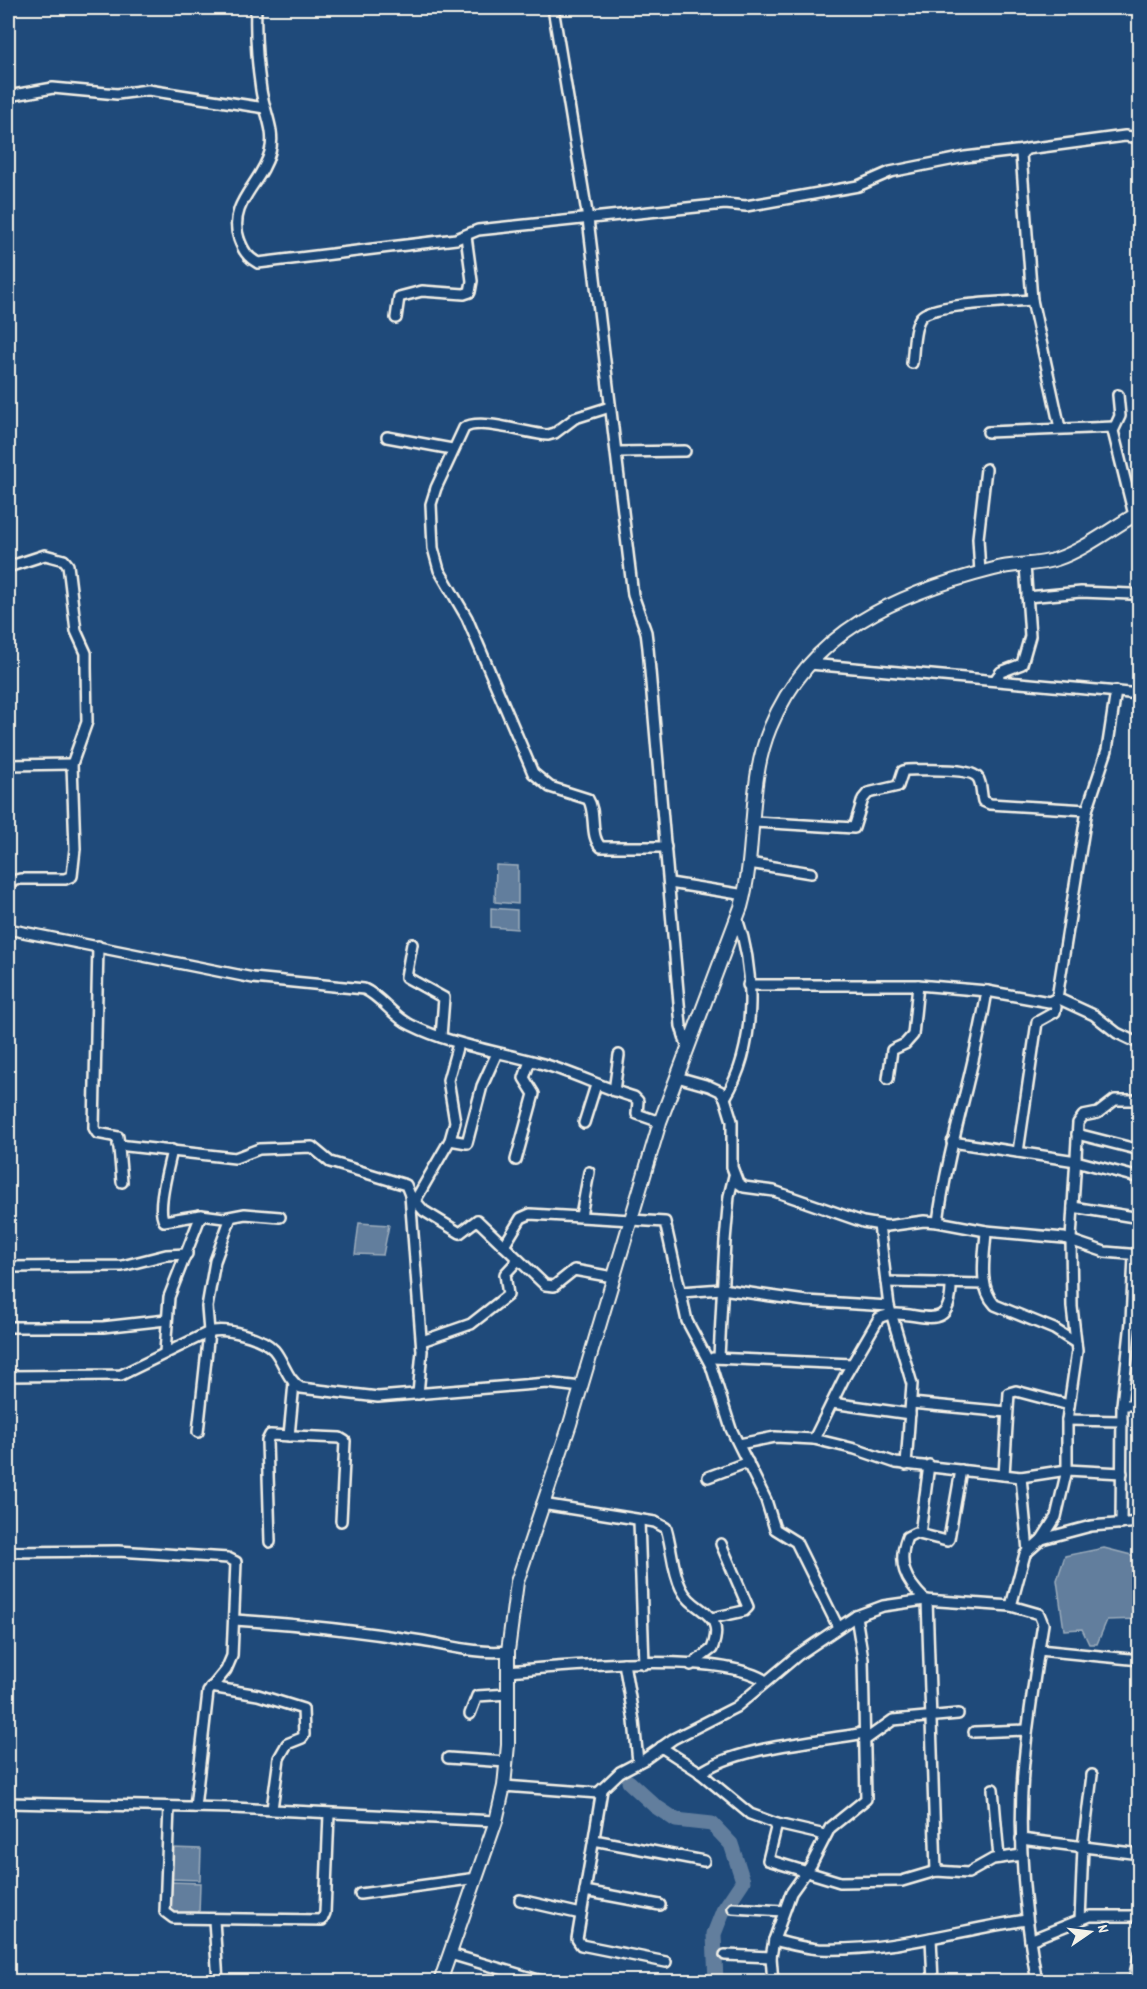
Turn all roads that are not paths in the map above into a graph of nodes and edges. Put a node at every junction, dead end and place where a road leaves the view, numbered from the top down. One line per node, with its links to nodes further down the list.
1 (256, 8): 4 (street)
2 (553, 8): 7 (street)
3 (8, 96): 4 (street)
4 (265, 108): 8 (street)
5 (1140, 138): 6 (street)
6 (1024, 150): 7 (street); 9 (street)
7 (588, 219): 8 (street); 13 (street)
8 (466, 236): 10 (street)
9 (1032, 300): 11 (street); 15 (street)
10 (396, 318)
11 (912, 363)
12 (1118, 395): 14 (street)
13 (610, 407): 18 (street); 20 (street)
14 (1114, 427): 15 (street); 22 (street)
15 (1060, 428): 16 (street)
16 (988, 432)
17 (387, 437): 18 (street)
18 (453, 449): 36 (street)
19 (685, 451): 20 (street)
20 (618, 452): 36 (street)
21 (986, 469): 25 (street)
22 (1137, 513): 23 (street)
23 (1025, 565): 25 (street); 27 (street)
24 (8, 567): 32 (street)
25 (980, 573): 28 (street)
26 (1131, 594): 27 (street)
27 (1027, 597): 29 (street)
28 (810, 664): 29 (street); 35 (street)
29 (995, 680): 30 (street)
30 (1116, 691): 31 (street); 34 (street)
31 (1140, 694)
32 (72, 764): 33 (street); 39 (street)
33 (8, 765)
34 (1088, 810): 35 (street); 49 (street)
35 (754, 822): 37 (street)
36 (666, 848): 40 (street)
37 (749, 863): 38 (street); 41 (street)
38 (811, 873)
39 (8, 882)
40 (670, 883): 41 (street); 53 (street)
41 (745, 895): 42 (street)
42 (737, 918): 46 (street); 53 (street)
43 (8, 929): 45 (street)
44 (412, 944): 50 (street)
45 (98, 946): 50 (street); 68 (street)
46 (748, 985): 47 (street); 61 (street)
47 (918, 985): 48 (street); 58 (street)
48 (987, 991): 49 (street); 67 (street)
49 (1055, 999): 52 (street); 71 (street)
50 (441, 1037): 51 (street)
51 (458, 1044): 54 (street); 66 (street)
52 (1140, 1044)
53 (688, 1049): 57 (street)
54 (497, 1053): 56 (street); 66 (street)
55 (619, 1055): 60 (street)
56 (530, 1060): 59 (street); 72 (street)
57 (677, 1077): 61 (street); 63 (street)
58 (888, 1080)
59 (596, 1085): 60 (street); 64 (street)
60 (614, 1091): 63 (street)
61 (725, 1098): 75 (street)
62 (1140, 1100): 65 (street)
63 (660, 1122): 85 (street)
64 (584, 1123)
65 (1077, 1134): 70 (street); 73 (street)
66 (450, 1140): 78 (street)
67 (952, 1142): 71 (street); 86 (street)
68 (118, 1145): 69 (street); 77 (street)
69 (172, 1150): 78 (street); 80 (street)
70 (1140, 1150)
71 (1017, 1152): 73 (street)
72 (516, 1160)
73 (1076, 1161): 76 (street); 79 (street)
74 (589, 1172): 81 (street)
75 (734, 1176): 87 (street); 99 (street)
76 (1140, 1178)
77 (122, 1182)
78 (413, 1197): 90 (street); 105 (street)
79 (1073, 1207): 84 (street); 89 (street)
80 (201, 1215): 82 (street); 91 (street)
81 (581, 1216): 85 (street); 90 (street)
82 (231, 1217): 83 (street); 104 (street)
83 (280, 1217)
84 (1140, 1218)
85 (630, 1220): 95 (street); 100 (street)
86 (938, 1222): 87 (street); 88 (street)
87 (879, 1225): 96 (street)
88 (986, 1231): 89 (street); 98 (street)
89 (1071, 1239): 92 (street); 106 (street)
90 (504, 1246): 93 (street)
91 (187, 1254): 94 (street); 102 (street)
92 (1137, 1255): 118 (street)
93 (518, 1260): 95 (street); 105 (street)
94 (8, 1267)
95 (613, 1277): 113 (street)
96 (886, 1282): 97 (street); 101 (street)
97 (951, 1283): 98 (street); 101 (street)
98 (984, 1284): 106 (street)
99 (722, 1289): 100 (street); 101 (street); 108 (street)
100 (681, 1292): 109 (street)
101 (890, 1310): 110 (street); 116 (street)
102 (166, 1320): 103 (street); 107 (street)
103 (8, 1328)
104 (209, 1332): 107 (street); 112 (street); 124 (street)
105 (422, 1341): 114 (street)
106 (1076, 1343): 117 (street)
107 (165, 1352): 111 (street)
108 (719, 1357): 109 (street); 110 (street)
109 (707, 1359): 127 (street)
110 (852, 1364): 115 (street)
111 (8, 1376)
112 (294, 1383): 114 (street); 125 (street)
113 (581, 1387): 114 (street); 137 (street)
114 (418, 1394)
115 (832, 1402): 121 (street); 126 (street)
116 (911, 1403): 120 (street); 121 (street)
117 (1069, 1405): 120 (street); 122 (street)
118 (1122, 1405): 119 (street); 123 (street)
119 (1140, 1405)
120 (1007, 1412): 134 (street)
121 (910, 1414): 129 (street)
122 (1067, 1420): 123 (street); 132 (street)
123 (1122, 1421): 133 (street)
124 (198, 1432)
125 (289, 1436): 138 (street); 144 (street)
126 (814, 1438): 127 (street); 129 (street)
127 (739, 1444): 128 (street)
128 (748, 1462): 135 (street); 153 (street)
129 (906, 1465): 130 (street)
130 (929, 1465): 131 (street); 142 (street)
131 (961, 1470): 134 (street); 142 (street)
132 (1067, 1470): 133 (street); 136 (street); 143 (street)
133 (1122, 1473): 141 (street)
134 (1004, 1475): 136 (street)
135 (708, 1477)
136 (1021, 1478): 146 (street)
137 (542, 1504): 139 (street); 155 (street)
138 (342, 1521)
139 (639, 1521): 151 (street); 158 (street)
140 (1140, 1522): 141 (street)
141 (1121, 1524): 143 (street)
142 (920, 1534): 148 (street)
143 (1042, 1539): 146 (street)
144 (270, 1542)
145 (721, 1544): 151 (street)
146 (1028, 1551): 149 (street)
147 (8, 1552): 152 (street)
148 (926, 1600): 149 (street); 150 (street); 166 (street)
149 (1011, 1606): 154 (street)
150 (856, 1616): 153 (street); 169 (street)
151 (712, 1618): 159 (street)
152 (235, 1620): 155 (street); 162 (street)
153 (838, 1627): 161 (street)
154 (1039, 1650): 156 (street); 167 (street)
155 (508, 1652): 160 (street)
156 (1140, 1660)
157 (624, 1663): 158 (street); 160 (street); 173 (street)
158 (644, 1664): 159 (street)
159 (691, 1665): 161 (street)
160 (508, 1671): 163 (street)
161 (766, 1681): 170 (street)
162 (211, 1687): 181 (street); 182 (street)
163 (508, 1694): 165 (street); 172 (street)
164 (958, 1713): 166 (street)
165 (470, 1714)
166 (932, 1715): 169 (street); 194 (street)
167 (1028, 1730): 168 (street); 187 (street)
168 (974, 1732)
169 (864, 1737): 174 (street); 186 (street)
170 (661, 1747): 173 (street); 174 (street)
171 (448, 1758): 172 (street)
172 (506, 1762): 176 (street)
173 (638, 1762): 178 (street)
174 (699, 1772): 185 (street)
175 (1092, 1775): 189 (street)
176 (504, 1786): 178 (street); 184 (street)
177 (993, 1789): 192 (street)
178 (602, 1790): 188 (street)
179 (8, 1803): 180 (street)
180 (169, 1807): 181 (street); 205 (street)
181 (195, 1807): 182 (street)
182 (272, 1809): 183 (street)
183 (329, 1814): 184 (street); 205 (street)
184 (496, 1821): 196 (street)
185 (777, 1824): 186 (street); 195 (street)
186 (825, 1834): 195 (street)
187 (1021, 1839): 189 (street); 191 (street)
188 (594, 1840): 193 (street); 197 (street)
189 (1083, 1847): 190 (street); 207 (street)
190 (1140, 1854)
191 (1022, 1855): 192 (street); 206 (street)
192 (999, 1858): 194 (street)
193 (704, 1861)
194 (936, 1871): 195 (street)
195 (807, 1873): 202 (street)
196 (477, 1878): 198 (street); 212 (street)
197 (585, 1891): 200 (street); 203 (street)
198 (360, 1894)
199 (520, 1900): 203 (street)
200 (660, 1905)
201 (733, 1908): 202 (street)
202 (783, 1911): 209 (street)
203 (581, 1914): 215 (street)
204 (1140, 1916): 207 (street)
205 (214, 1920): 216 (street)
206 (1026, 1920): 208 (street); 210 (street)
207 (1080, 1920): 210 (street)
208 (932, 1938): 209 (street); 220 (street)
209 (774, 1940): 214 (street)
210 (1030, 1940): 221 (street)
211 (1140, 1953): 222 (street)
212 (450, 1954): 217 (street); 218 (street)
213 (725, 1955): 214 (street)
214 (771, 1957): 219 (street)
215 (666, 1962)
216 (218, 1982)
217 (440, 1982)
218 (545, 1982)
219 (772, 1982)
220 (933, 1982)
221 (1037, 1982)
222 (1133, 1982)

